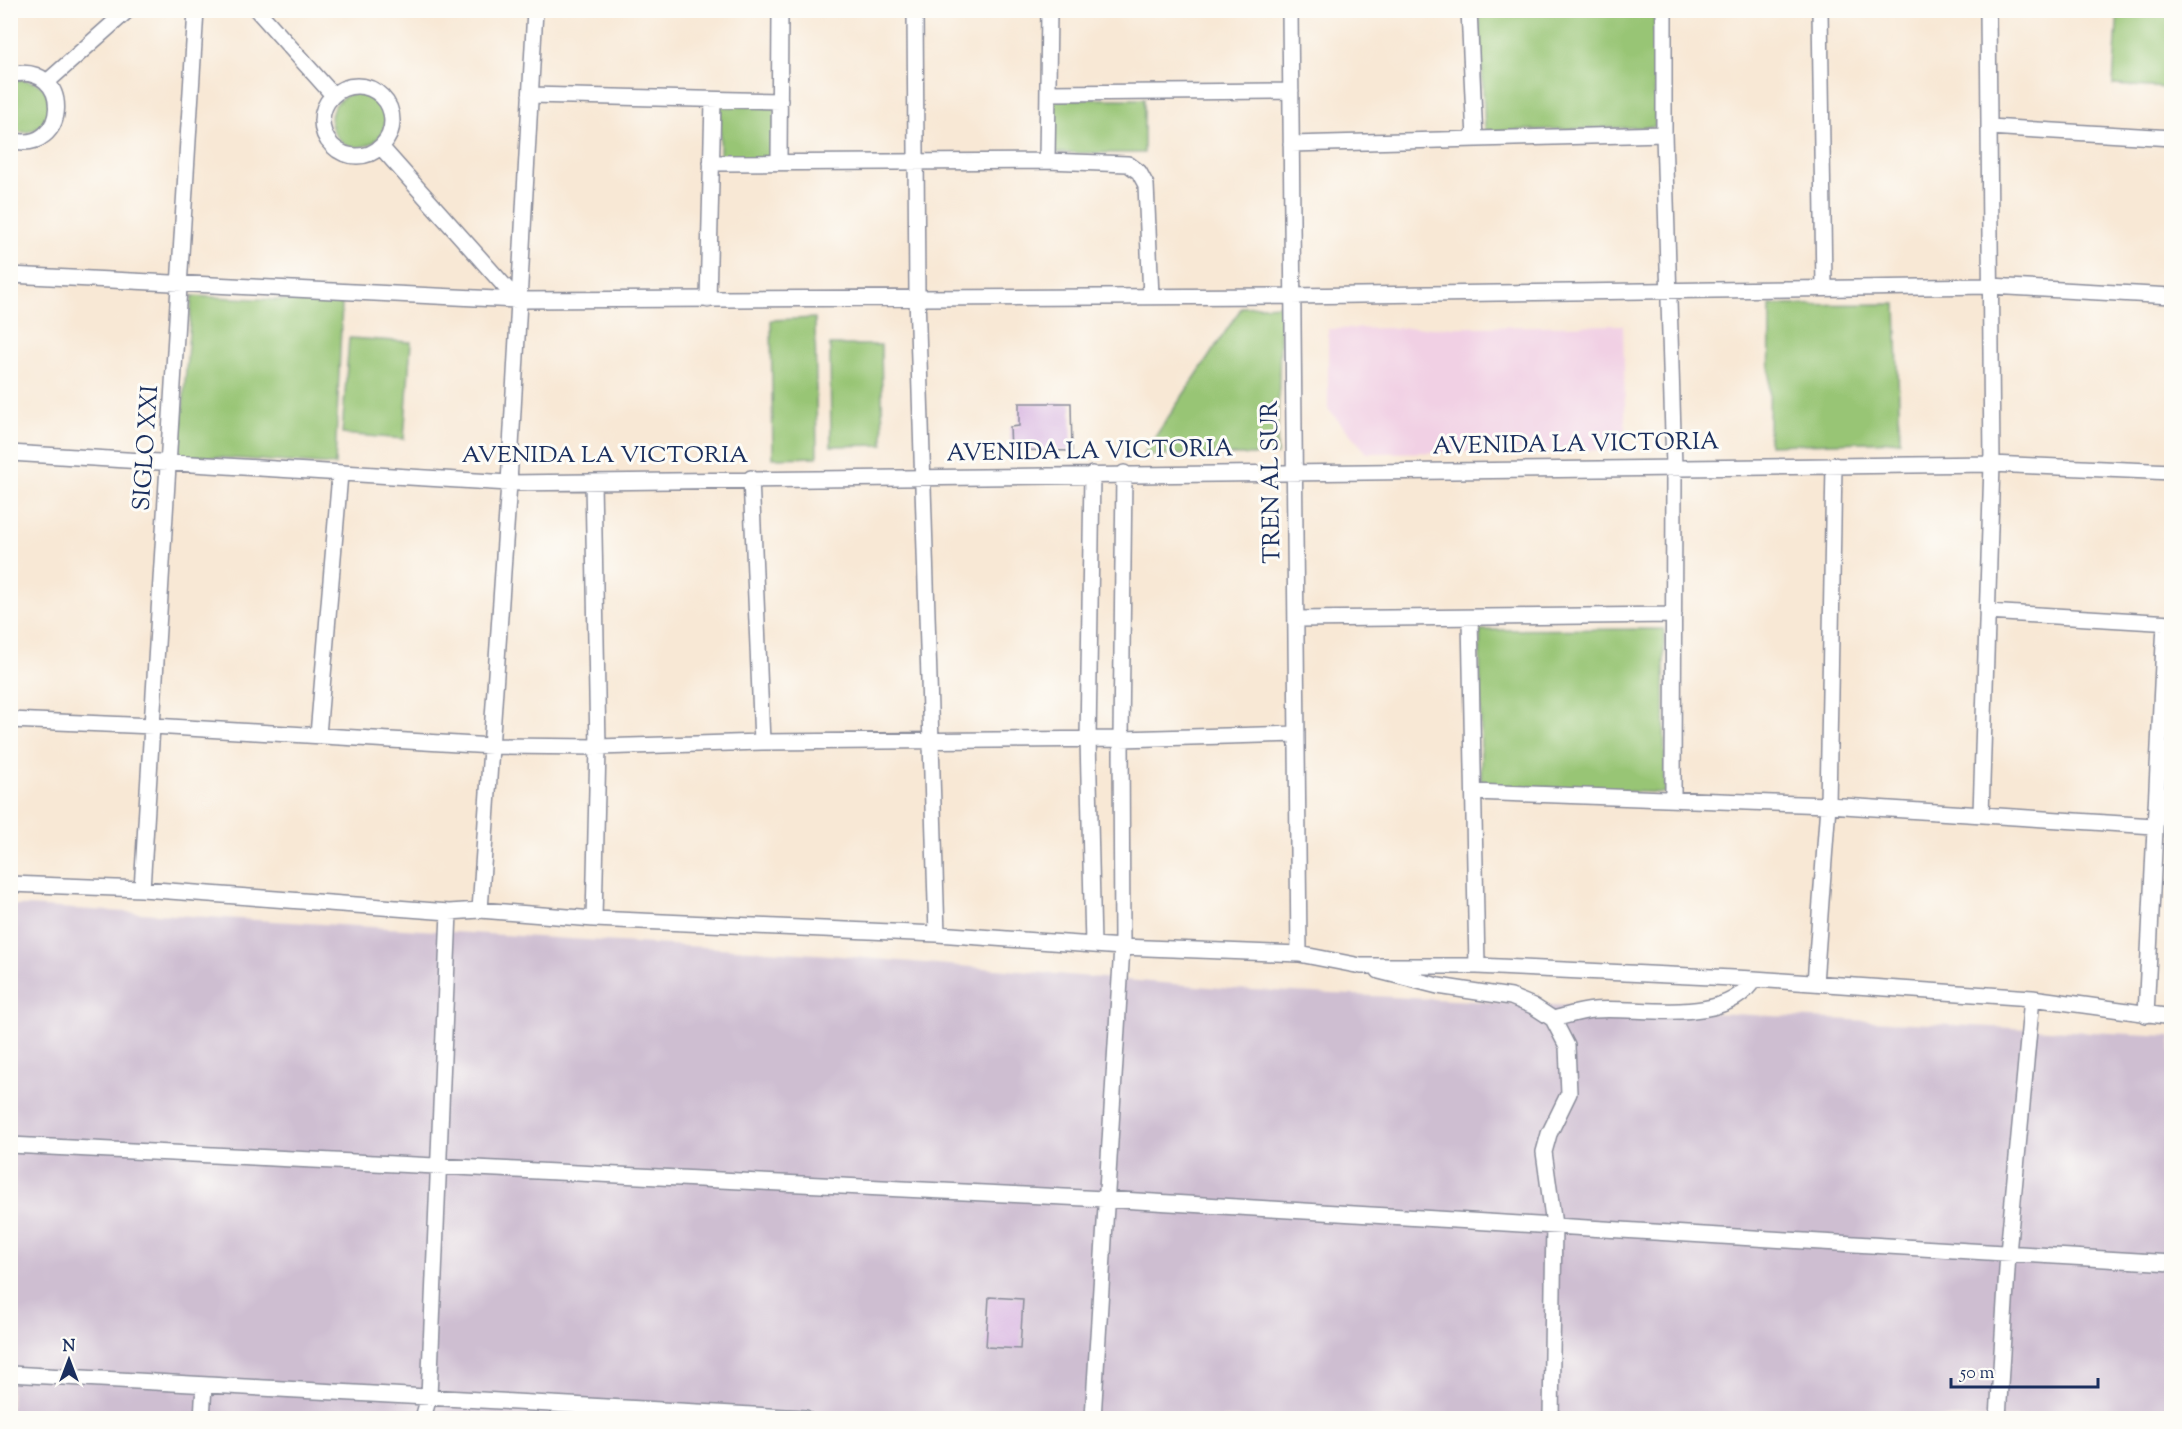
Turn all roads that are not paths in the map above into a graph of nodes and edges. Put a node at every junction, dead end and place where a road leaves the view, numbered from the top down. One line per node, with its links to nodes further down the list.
1 (128, 10): 14 (street)
2 (196, 10): 33 (street, SIGLO XXI)
3 (256, 10): 17 (street)
4 (535, 10): 18 (street)
5 (780, 10): 20 (street)
6 (915, 10): 30 (street)
7 (1049, 10): 16 (street)
8 (1290, 10): 15 (street, TREN AL SUR)
9 (1469, 10): 24 (street)
10 (1665, 10): 22 (street)
11 (1820, 10): 35 (street)
12 (1988, 10): 21 (street)
13 (10, 75): 14 (street)
14 (47, 82): 25 (street)
15 (1291, 91): 16 (street); 26 (street, TREN AL SUR)
16 (1048, 93): 28 (street)
17 (333, 95): 27 (street); 27 (street)
18 (530, 95): 19 (street); 41 (street)
19 (713, 101): 20 (street); 31 (street)
20 (780, 101): 29 (street)
21 (1989, 127): 23 (street); 34 (street)
22 (1665, 134): 24 (street); 36 (street)
23 (2172, 138)
24 (1475, 139): 26 (street)
25 (10, 140)
26 (1291, 144): 39 (street, TREN AL SUR)
27 (381, 147): 41 (street)
28 (1047, 161): 30 (street); 38 (street)
29 (779, 162): 30 (street); 31 (street)
30 (916, 162): 37 (street)
31 (711, 163): 42 (street)
32 (10, 275): 33 (street)
33 (180, 285): 41 (street); 44 (street, SIGLO XXI)
34 (1990, 286): 35 (street); 40 (street); 45 (street)
35 (1824, 287): 36 (street)
36 (1670, 289): 39 (street); 47 (street)
37 (917, 296): 38 (street); 42 (street); 53 (street)
38 (1151, 296): 39 (street)
39 (1292, 296): 48 (street, TREN AL SUR)
40 (2172, 296)
41 (518, 300): 42 (street); 56 (street)
42 (708, 300)
43 (10, 453): 44 (street, AVENIDA LA VICTORIA)
44 (168, 463): 51 (street, AVENIDA LA VICTORIA); 63 (street, SIGLO XXI)
45 (1992, 464): 46 (street, AVENIDA LA VICTORIA); 49 (street, AVENIDA LA VICTORIA); 57 (street)
46 (1834, 465): 47 (street, AVENIDA LA VICTORIA); 74 (street)
47 (1674, 467): 48 (street, AVENIDA LA VICTORIA); 58 (street)
48 (1294, 471): 50 (street, AVENIDA LA VICTORIA); 60 (street, TREN AL SUR)
49 (2172, 472)
50 (1124, 473): 52 (street, AVENIDA LA VICTORIA); 67 (street)
51 (340, 474): 56 (street, AVENIDA LA VICTORIA); 65 (street)
52 (1092, 474): 53 (street, AVENIDA LA VICTORIA); 66 (street)
53 (924, 477): 54 (street, AVENIDA LA VICTORIA); 68 (street)
54 (751, 478): 55 (street, AVENIDA LA VICTORIA); 69 (street)
55 (593, 482): 56 (street, AVENIDA LA VICTORIA); 71 (street)
56 (509, 483): 70 (street)
57 (1987, 612): 61 (street); 75 (street)
58 (1674, 615): 59 (street); 73 (street)
59 (1470, 618): 60 (street); 72 (street)
60 (1296, 620): 64 (street, TREN AL SUR)
61 (2168, 623): 76 (street)
62 (10, 720): 63 (street)
63 (153, 726): 65 (street); 78 (street, SIGLO XXI)
64 (1297, 734): 67 (street); 85 (street, TREN AL SUR)
65 (318, 735): 70 (street)
66 (1088, 739): 67 (street); 68 (street); 83 (street)
67 (1121, 739): 84 (street)
68 (931, 740): 69 (street); 82 (street)
69 (762, 742): 71 (street)
70 (492, 746): 71 (street); 79 (street)
71 (598, 747): 81 (street)
72 (1474, 792): 73 (street); 87 (street)
73 (1673, 799): 74 (street)
74 (1828, 805): 75 (street); 89 (street)
75 (1981, 814): 76 (street)
76 (2154, 826): 91 (street)
77 (10, 884): 78 (street)
78 (142, 889): 80 (street)
79 (480, 910): 80 (street); 81 (street)
80 (449, 912): 95 (street)
81 (594, 919): 82 (street)
82 (937, 934): 83 (street)
83 (1093, 945): 84 (street)
84 (1122, 947): 85 (street); 96 (street)
85 (1299, 954): 86 (street)
86 (1361, 966): 87 (street); 93 (street)
87 (1477, 966): 88 (street)
88 (1754, 979): 89 (street); 93 (street)
89 (1815, 983): 90 (street)
90 (2032, 998): 91 (street); 98 (street)
91 (2146, 1015): 92 (street)
92 (2172, 1017)
93 (1553, 1019): 97 (street)
94 (10, 1145): 95 (street)
95 (439, 1166): 96 (street); 102 (street)
96 (1104, 1199): 97 (street); 106 (street)
97 (1554, 1224): 98 (street); 107 (street)
98 (2008, 1253): 99 (street); 108 (street)
99 (2172, 1263)
100 (10, 1374): 101 (street)
101 (204, 1385): 102 (street); 103 (street)
102 (429, 1397): 104 (street); 105 (street)
103 (202, 1419)
104 (423, 1419)
105 (805, 1419)
106 (1093, 1419)
107 (1551, 1419)
108 (1998, 1419)

